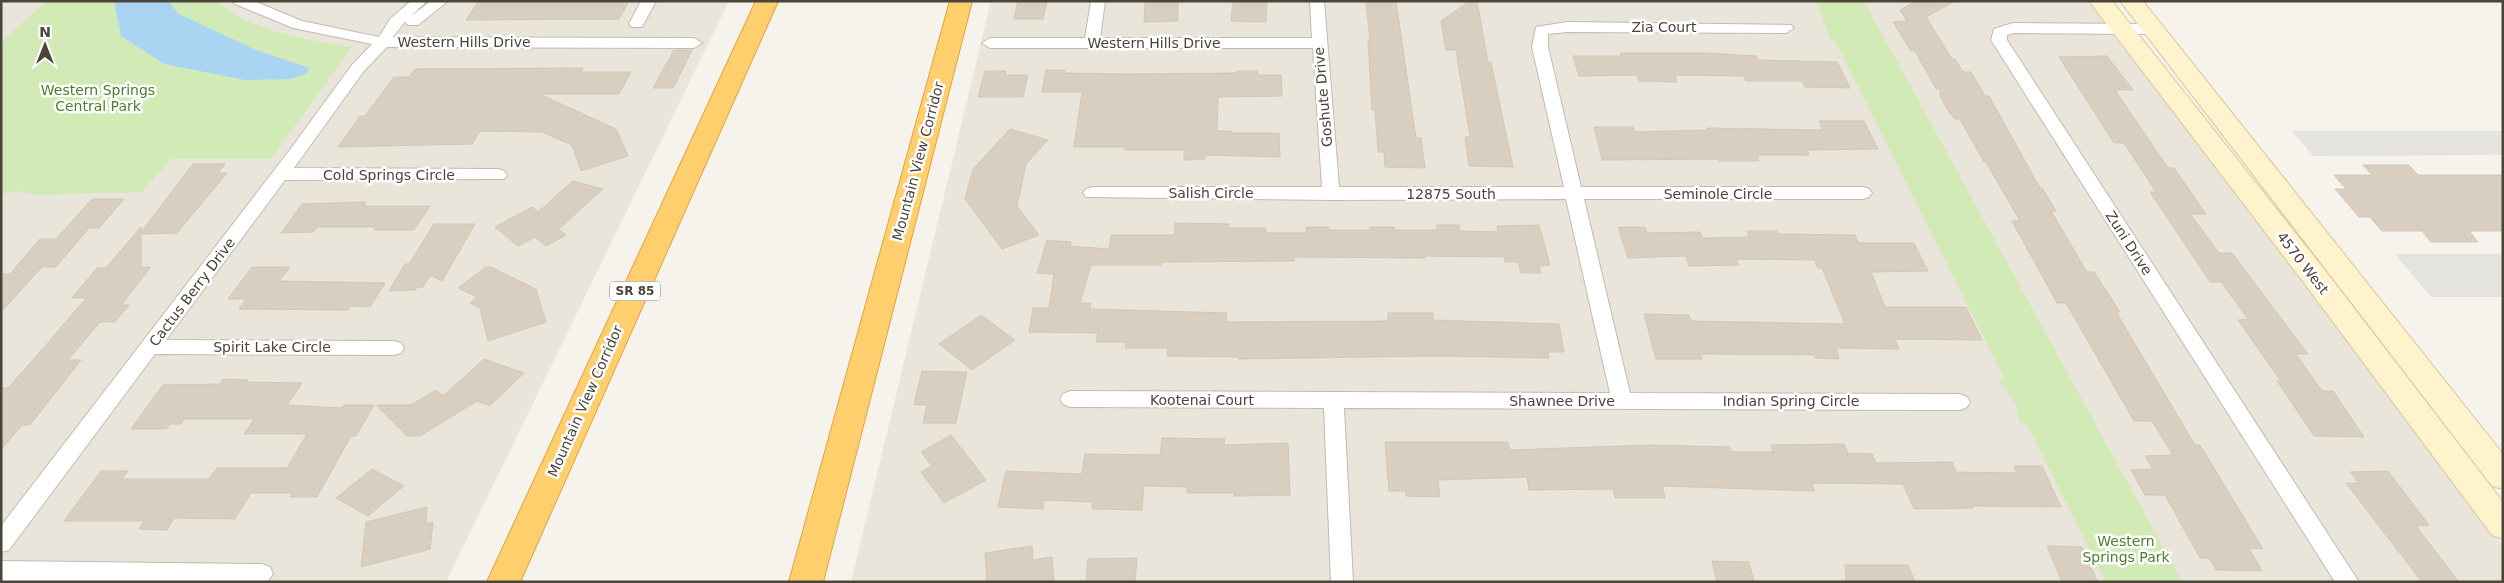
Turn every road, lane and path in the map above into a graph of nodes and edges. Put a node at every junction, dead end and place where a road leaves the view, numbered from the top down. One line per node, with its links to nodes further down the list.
1 (240, 1): 16 (street, Western Hills Drive)
2 (420, 1): 16 (street)
3 (441, 1): 16 (street)
4 (649, 1): 11 (street)
5 (767, 1): 38 (highway, Mountain View Corridor / SR 85)
6 (961, 1): 39 (highway, Mountain View Corridor)
7 (1098, 1): 19 (street)
8 (1317, 1): 20 (street, Goshute Drive)
9 (2100, 1): 13 (main road, 4570 West)
10 (2131, 1): 14 (main road, 4570 West)
11 (637, 24)
12 (1786, 28): 15 (street, Zia Court)
13 (2121, 29): 14 (street, Zuni Drive); 34 (main road, 4570 West); 41 (street, Zuni Drive)
14 (2152, 29): 33 (main road, 4570 West)
15 (1541, 30): 26 (street, Shawnee Drive)
16 (382, 42): 17 (street, Western Hills Drive); 21 (street, Cactus Berry Drive)
17 (694, 43)
18 (990, 43): 19 (street, Western Hills Drive)
19 (1092, 43): 20 (street, Western Hills Drive)
20 (1318, 43): 25 (street, Goshute Drive)
21 (281, 174): 22 (street, Cold Springs Circle); 27 (street, Cactus Berry Drive)
22 (498, 175)
23 (1092, 193): 25 (street, Salish Circle)
24 (1863, 193): 26 (street, Seminole Circle)
25 (1331, 194): 26 (street, 12875 South)
26 (1572, 194): 31 (street, Shawnee Drive)
27 (150, 347): 28 (street, Spirit Lake Circle); 35 (street, Cactus Berry Drive)
28 (394, 348)
29 (1070, 400): 30 (street, Kootenai Court)
30 (1334, 400): 31 (street, Shawnee Drive); 40 (street)
31 (1622, 401): 32 (street, Indian Spring Circle)
32 (1960, 402)
33 (2503, 477)
34 (2503, 526)
35 (1, 543)
36 (1, 571): 37 (street)
37 (262, 574)
38 (503, 582)
39 (806, 582)
40 (1342, 582)
41 (2348, 582)

